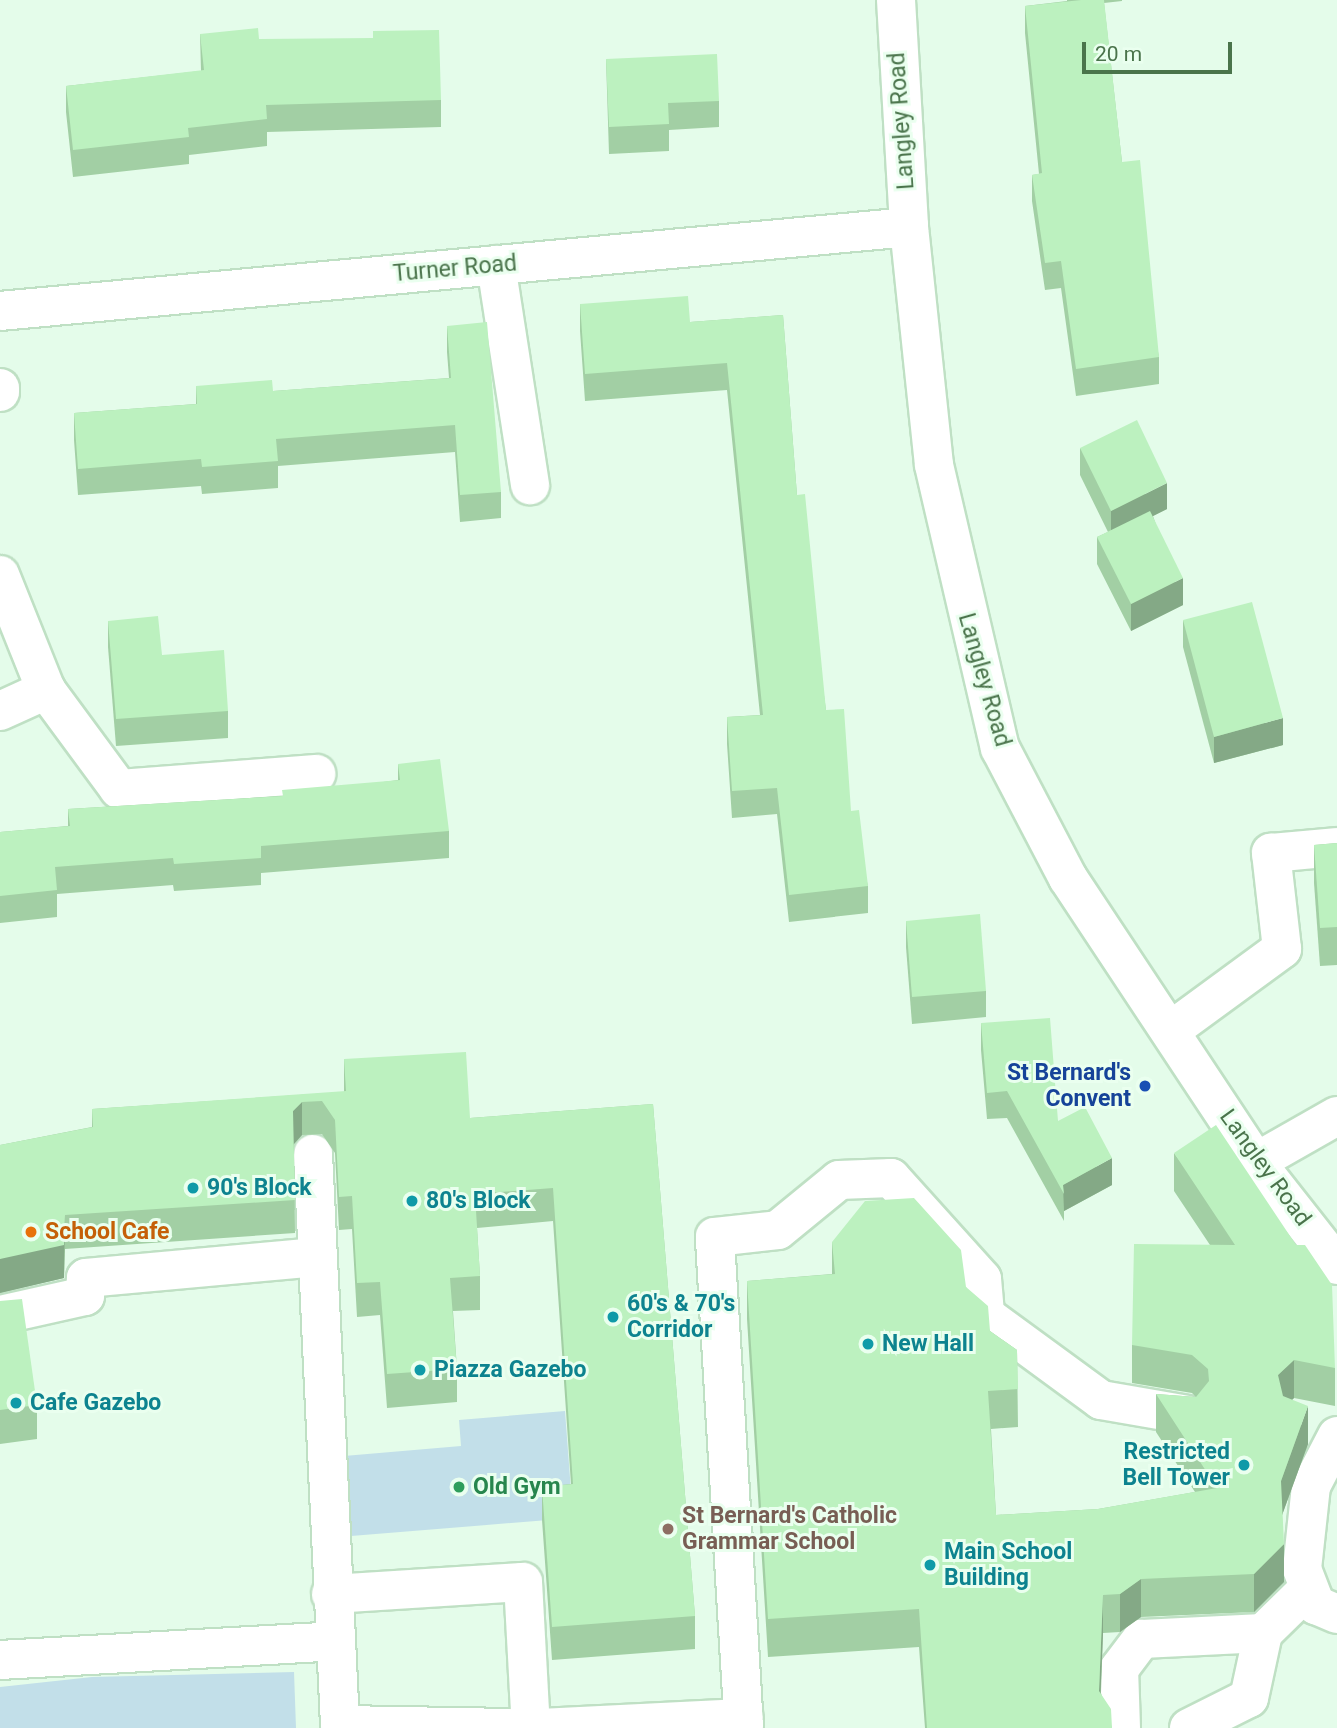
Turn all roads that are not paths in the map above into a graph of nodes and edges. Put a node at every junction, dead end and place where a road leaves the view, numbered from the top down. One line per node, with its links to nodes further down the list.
1 (896, 0): 2 (street, Langley Road)
2 (909, 227): 3 (street, Turner Road); 11 (street, Langley Road)
3 (496, 265): 4 (street, Turner Road); 5 (street)
4 (0, 311)
5 (530, 485)
6 (0, 575): 7 (street)
7 (46, 690): 8 (street); 9 (street)
8 (0, 711)
9 (316, 774)
10 (1337, 847): 11 (street)
11 (1170, 1031): 14 (street, Langley Road)
12 (1337, 1116): 14 (street)
13 (313, 1154): 15 (street)
14 (1256, 1162): 16 (street, Langley Road)
15 (317, 1257): 17 (street); 23 (street)
16 (1337, 1265)
17 (0, 1315)
18 (1188, 1415): 28 (street)
19 (1299, 1419): 20 (street)
20 (1337, 1429)
21 (1337, 1436): 22 (street)
22 (1310, 1588): 24 (street); 25 (street)
23 (331, 1594): 26 (street); 30 (street)
24 (1337, 1614)
25 (1263, 1633): 32 (street); 33 (street)
26 (335, 1641): 27 (street); 29 (street)
27 (0, 1660)
28 (744, 1723): 31 (street)
29 (509, 1728)
30 (531, 1728)
31 (540, 1728)
32 (1121, 1728)
33 (1189, 1728)

